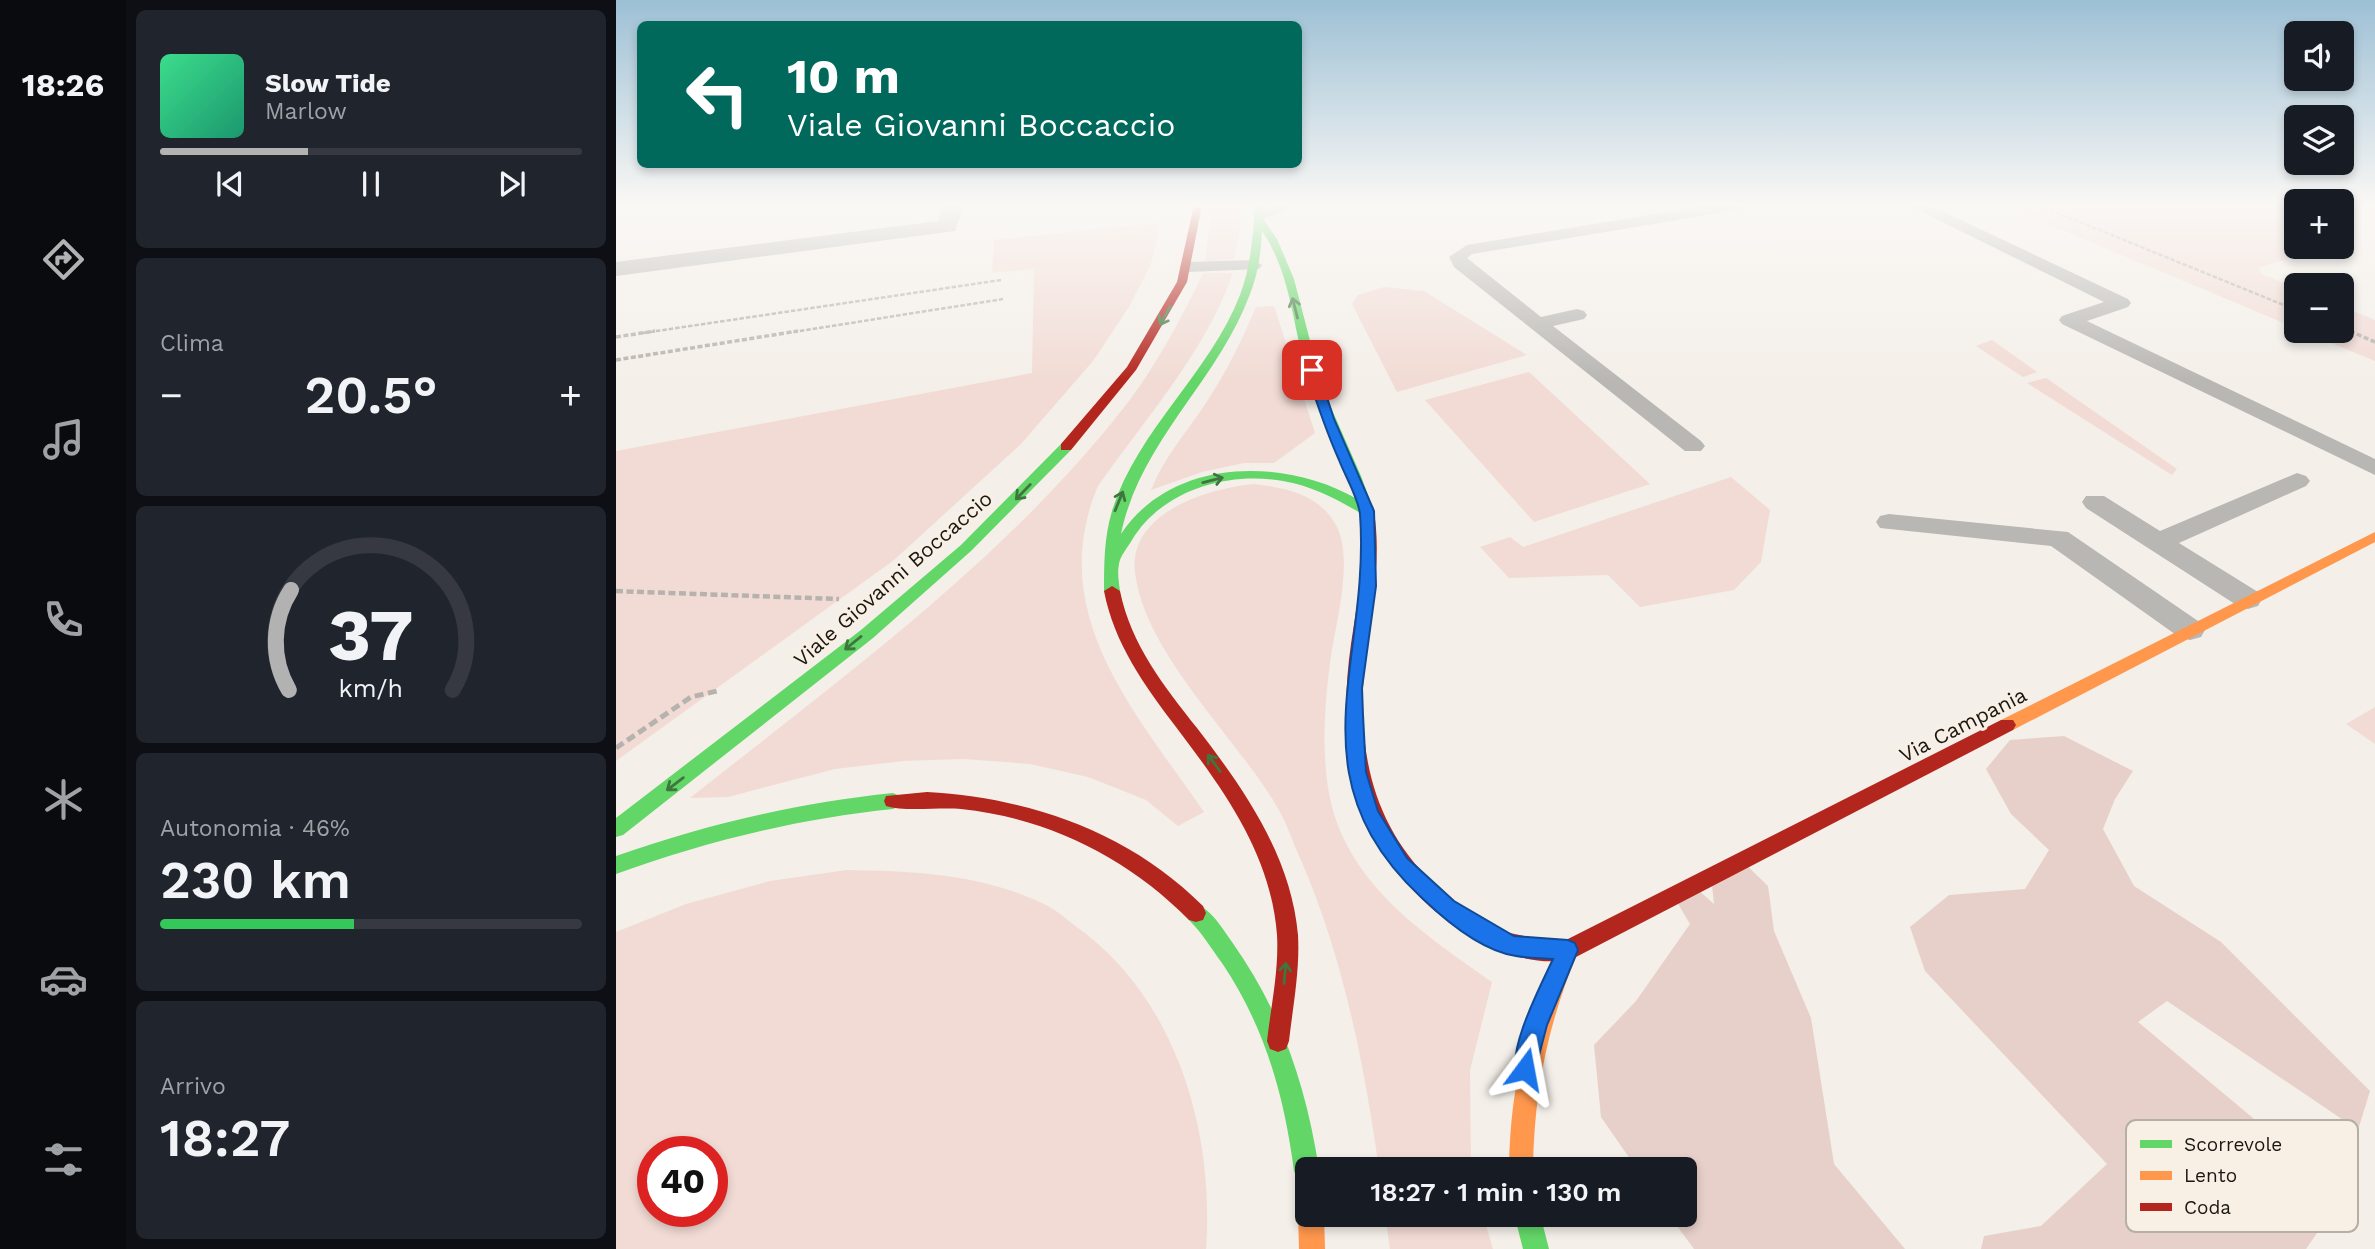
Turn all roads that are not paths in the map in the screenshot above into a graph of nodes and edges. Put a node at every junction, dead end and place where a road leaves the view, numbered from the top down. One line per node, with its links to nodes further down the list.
1 (651, 263): 8 (street)
2 (1189, 263): 7 (main road, Viale Giovanni Boccaccio)
3 (1285, 263): 15 (main road, one-way to 3)
4 (1460, 263): 10 (lane)
5 (2038, 263): 12 (lane)
6 (1253, 265): 7 (lane); 19 (main road, one-way to 6)
7 (1188, 267): 22 (main road, Viale Giovanni Boccaccio, one-way to 22)
8 (616, 269)
9 (1577, 316): 10 (lane)
10 (1538, 324): 11 (lane)
11 (1693, 446)
12 (2375, 468)
13 (2297, 481): 18 (lane)
14 (2095, 502): 18 (lane)
15 (1367, 511): 19 (main road, one-way to 15); 24 (main road)
16 (1889, 522): 21 (lane)
17 (2375, 536): 20 (main road, Via Campania)
18 (2158, 542): 20 (lane)
19 (1108, 568): 25 (main road, one-way to 19)
20 (2248, 599): 21 (main road, Via Campania)
21 (2190, 631): 24 (main road, Via Campania)
22 (616, 829)
23 (616, 865): 25 (main road)
24 (1568, 950): 27 (main road)
25 (1278, 1041): 26 (main road)
26 (1305, 1157)
27 (1521, 1157)
28 (1311, 1227): 30 (main road)
29 (1530, 1227): 31 (main road)
30 (1312, 1249)
31 (1536, 1249)

